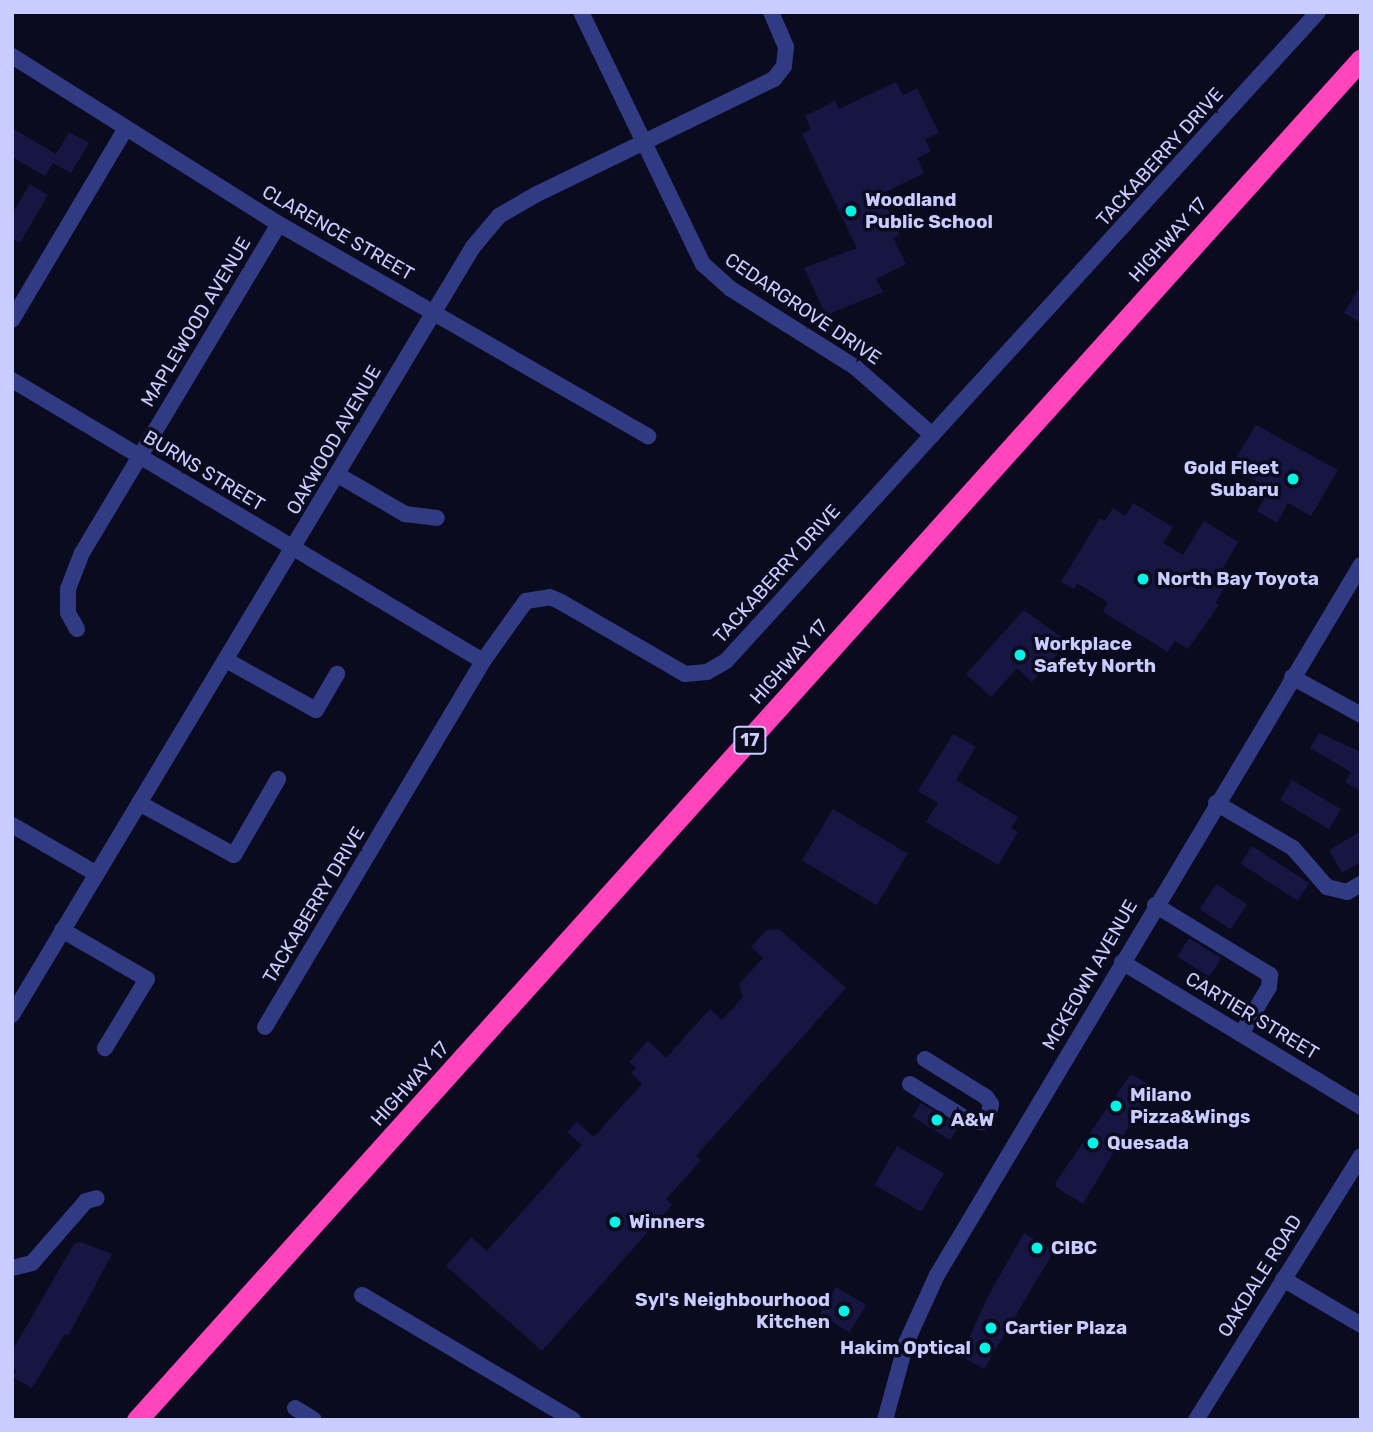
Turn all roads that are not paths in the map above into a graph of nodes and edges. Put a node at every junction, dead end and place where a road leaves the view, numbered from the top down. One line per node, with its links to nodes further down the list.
1 (581, 12): 7 (street, CEDARGROVE DRIVE)
2 (771, 12): 7 (street, OAKWOOD AVENUE)
3 (1318, 12): 12 (street, TACKABERRY DRIVE)
4 (12, 56): 6 (street, CLARENCE STREET)
5 (1361, 59): 48 (highway, HIGHWAY 17 / 17)
6 (125, 130): 8 (street, CLARENCE STREET); 10 (street)
7 (645, 139): 9 (street, OAKWOOD AVENUE); 12 (street, CEDARGROVE DRIVE)
8 (278, 223): 9 (street, CLARENCE STREET); 14 (street, MAPLEWOOD AVENUE)
9 (432, 313): 13 (street, CLARENCE STREET); 15 (street, OAKWOOD AVENUE)
10 (12, 320)
11 (12, 380): 14 (street, BURNS STREET)
12 (932, 435): 21 (street, TACKABERRY DRIVE)
13 (648, 436)
14 (140, 457): 17 (street, BURNS STREET); 19 (street, MAPLEWOOD AVENUE)
15 (338, 475): 16 (street); 17 (street, OAKWOOD AVENUE)
16 (437, 518)
17 (294, 549): 20 (street, OAKWOOD AVENUE); 21 (street, BURNS STREET)
18 (1359, 571): 23 (street, MCKEOWN AVENUE)
19 (77, 629)
20 (226, 660): 22 (street); 26 (street, OAKWOOD AVENUE)
21 (483, 661): 35 (street, TACKABERRY DRIVE)
22 (337, 674)
23 (1292, 677): 24 (street); 27 (street, MCKEOWN AVENUE)
24 (1361, 715)
25 (278, 779): 26 (street)
26 (139, 803): 29 (street, OAKWOOD AVENUE)
27 (1216, 803): 30 (street); 31 (street, MCKEOWN AVENUE)
28 (12, 825): 29 (street)
29 (97, 874): 32 (street, OAKWOOD AVENUE)
30 (1361, 884)
31 (1155, 905): 33 (street, MCKEOWN AVENUE); 36 (street)
32 (62, 930): 34 (street, OAKWOOD AVENUE); 37 (street)
33 (1122, 962): 36 (street, CARTIER STREET); 51 (street, MCKEOWN AVENUE)
34 (12, 1014)
35 (265, 1027)
36 (1241, 1034): 40 (street, CARTIER STREET)
37 (106, 1048)
38 (925, 1059): 39 (street)
39 (910, 1084)
40 (1361, 1107)
41 (1361, 1156): 44 (street, OAKDALE ROAD)
42 (97, 1198): 43 (street)
43 (12, 1268)
44 (1283, 1279): 46 (street); 52 (street, OAKDALE ROAD)
45 (362, 1295): 50 (street)
46 (1361, 1325)
47 (295, 1408): 49 (street)
48 (138, 1420)
49 (314, 1420)
50 (572, 1420)
51 (885, 1420)
52 (1196, 1420)

